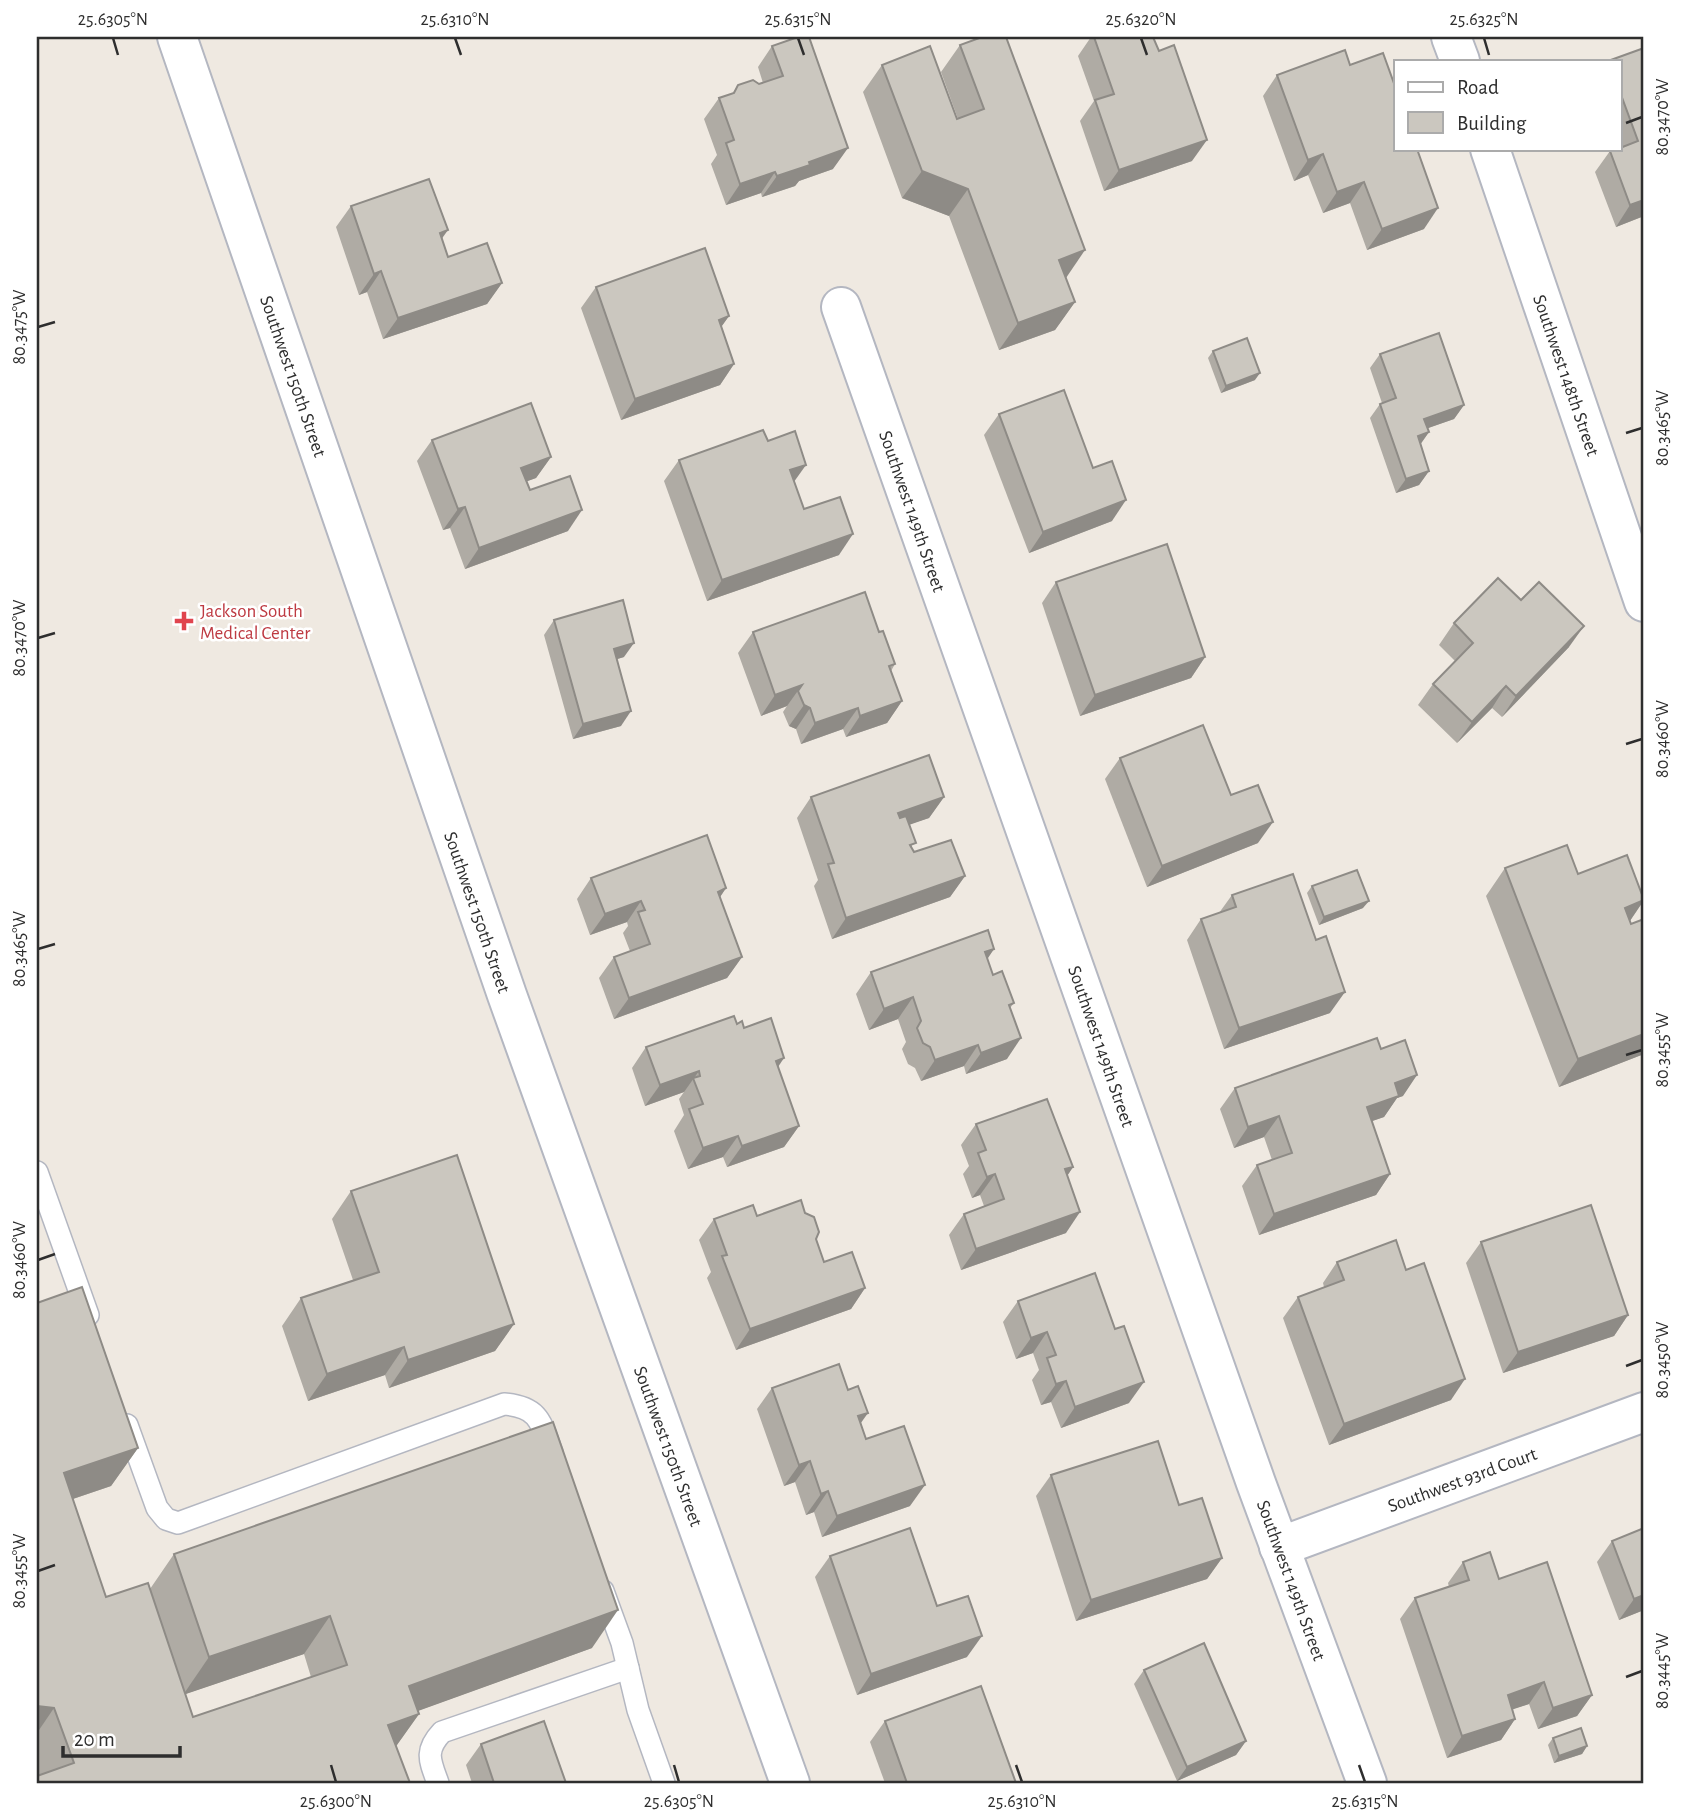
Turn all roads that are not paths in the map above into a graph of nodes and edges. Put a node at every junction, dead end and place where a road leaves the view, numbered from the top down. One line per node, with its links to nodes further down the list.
1 (177, 37): 17 (street, Southwest 150th Street)
2 (1451, 37): 3 (street)
3 (1460, 60)
4 (1490, 150): 6 (street, Southwest 148th Street)
5 (841, 307): 12 (street, Southwest 149th Street)
6 (1644, 602)
7 (37, 1172): 8 (lane)
8 (97, 1340)
9 (120, 1405): 11 (lane)
10 (1644, 1412): 12 (street, Southwest 93rd Court)
11 (558, 1468)
12 (1279, 1547): 18 (street, Southwest 149th Street)
13 (594, 1568): 14 (lane)
14 (628, 1668): 15 (lane); 16 (lane)
15 (438, 1783)
16 (664, 1783)
17 (790, 1783)
18 (1367, 1783)

